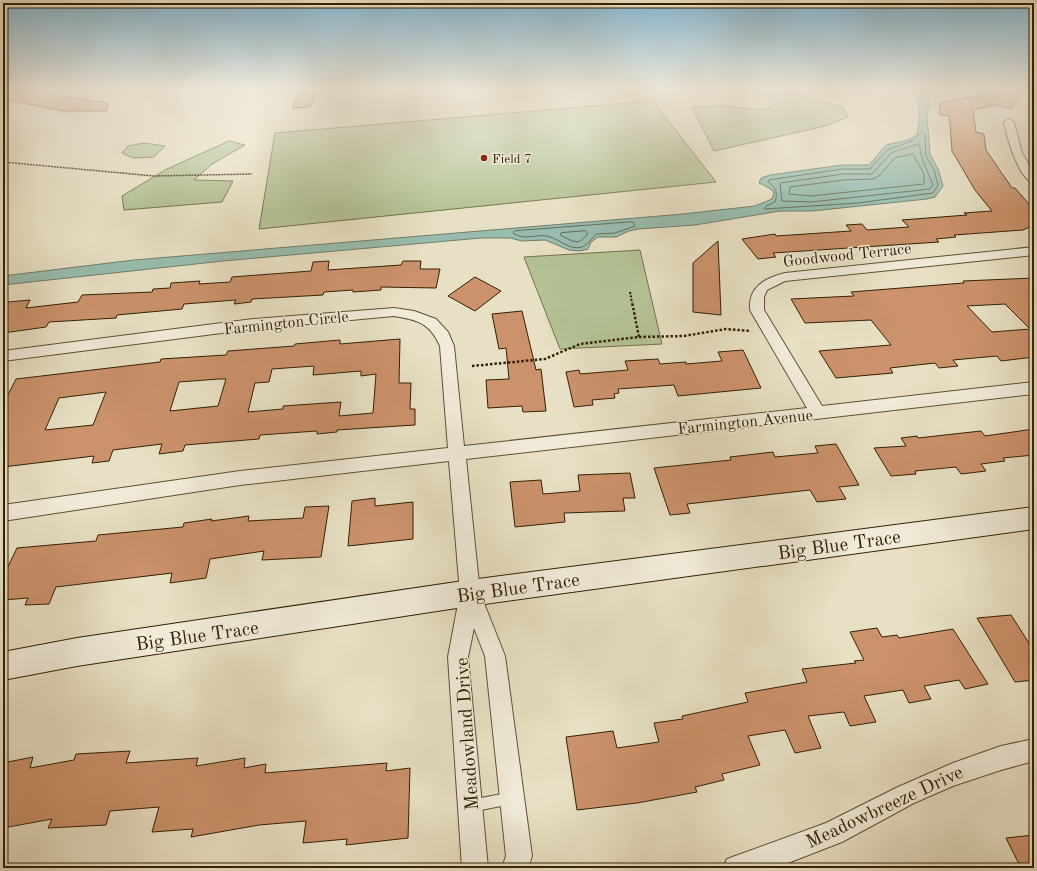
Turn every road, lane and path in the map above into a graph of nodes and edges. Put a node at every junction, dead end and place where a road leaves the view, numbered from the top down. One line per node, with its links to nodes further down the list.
1 (1010, 129): 4 (street)
2 (3, 162): 3 (path)
3 (252, 174)
4 (1034, 180)
5 (1034, 251): 12 (street, Goodwood Terrace)
6 (630, 292): 8 (path)
7 (750, 331): 8 (path)
8 (639, 337): 10 (path)
9 (3, 356): 13 (street, Farmington Circle)
10 (472, 366)
11 (1034, 388): 12 (street, Farmington Avenue)
12 (818, 413): 13 (street, Farmington Avenue)
13 (456, 453): 14 (street); 16 (street, Farmington Circle)
14 (3, 513)
15 (1034, 518): 16 (street, Big Blue Trace)
16 (470, 593): 17 (street, Big Blue Trace); 19 (street, Meadowland Drive); 20 (street, Meadowland Drive)
17 (3, 666)
18 (1034, 750): 23 (street, Meadowbreeze Drive)
19 (512, 798): 20 (lane); 22 (street, Meadowland Drive)
20 (470, 806): 21 (street, Meadowland Drive)
21 (475, 868)
22 (515, 868)
23 (736, 868)

